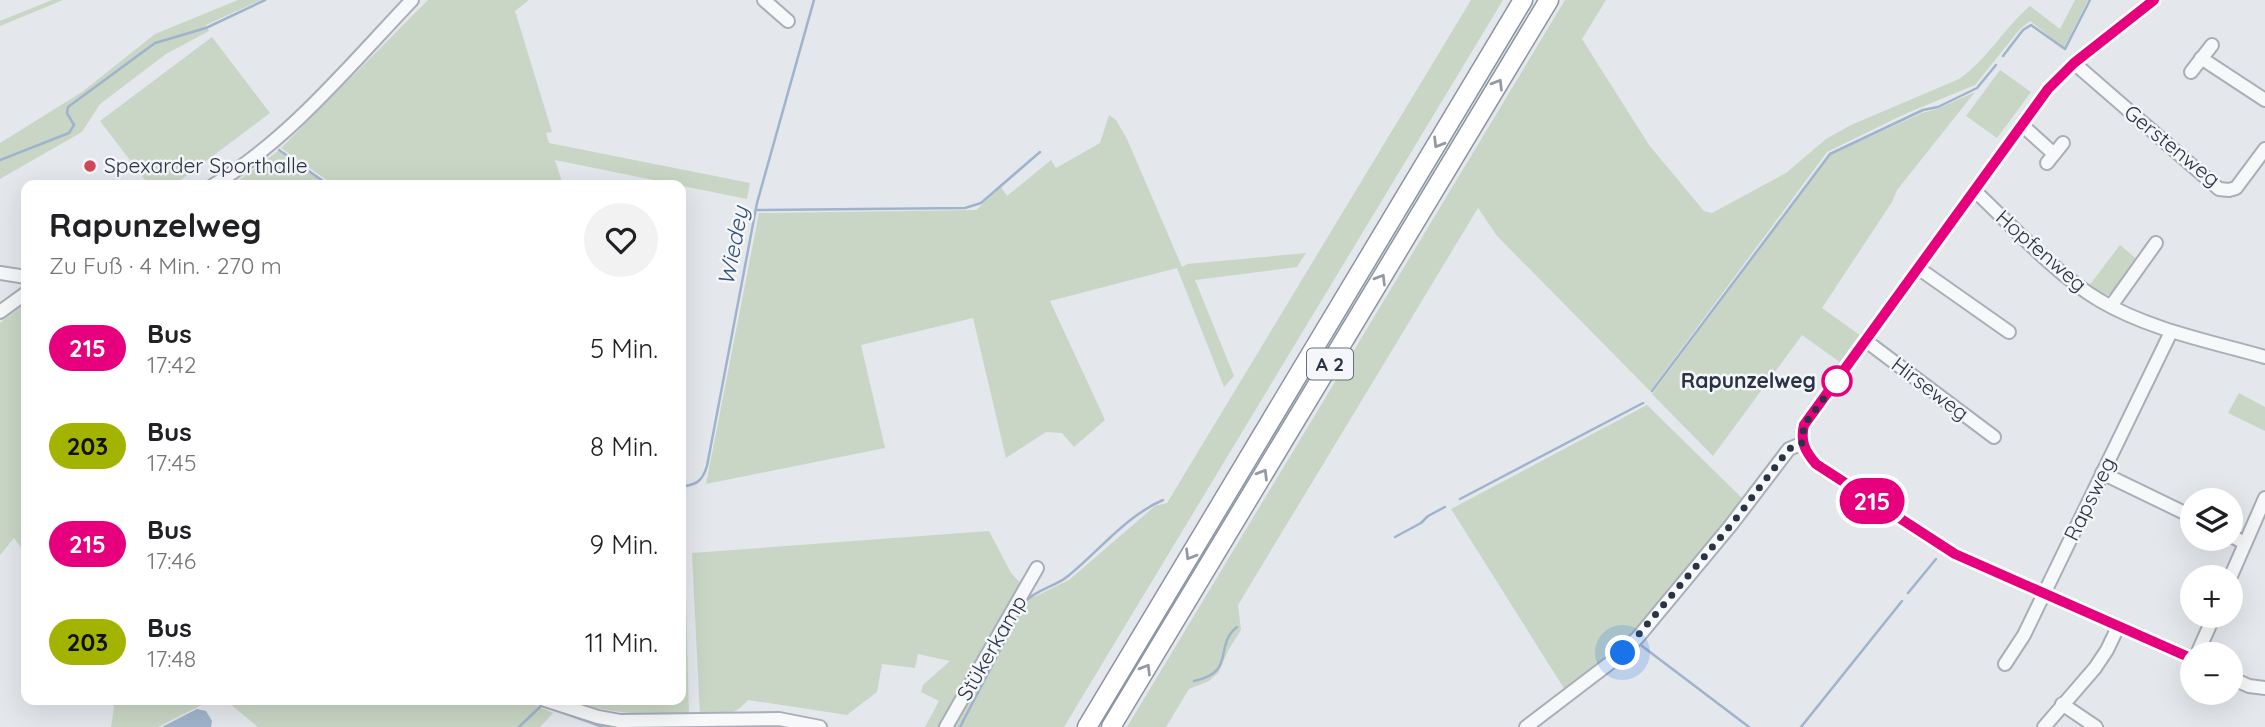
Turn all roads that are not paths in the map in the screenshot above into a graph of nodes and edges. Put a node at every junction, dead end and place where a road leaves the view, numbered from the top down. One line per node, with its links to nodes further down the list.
1 (412, 0): 15 (street)
2 (764, 0): 6 (street)
3 (1523, 0): 46 (highway, A 2, one-way to 46)
4 (1549, 0): 47 (highway, A 2, one-way to 4)
5 (2154, 0): 9 (street)
6 (788, 21)
7 (2211, 45): 8 (street)
8 (2201, 58): 10 (street); 11 (street)
9 (2074, 63): 12 (street); 14 (street, Gerstenweg)
10 (2191, 72)
11 (2265, 100)
12 (2022, 125): 13 (street); 16 (street)
13 (2063, 142)
14 (2265, 149)
15 (221, 180)
16 (1975, 191): 18 (street); 22 (street, Hopfenweg)
17 (2156, 243): 22 (street)
18 (1918, 268): 24 (street); 26 (street)
19 (0, 273): 20 (street)
20 (21, 276)
21 (21, 297): 23 (street)
22 (2111, 306): 25 (street, Hopfenweg)
23 (0, 312)
24 (2009, 332)
25 (2171, 332): 27 (street, Hopfenweg); 30 (street, Rapsweg)
26 (1866, 341): 28 (street, Hirseweg); 29 (street)
27 (2265, 357)
28 (1994, 437)
29 (1802, 443): 36 (street); 48 (street)
30 (2102, 473): 32 (street); 36 (street, Rapsweg)
31 (2265, 498): 33 (street)
32 (2180, 511)
33 (2245, 543): 34 (street)
34 (2236, 565)
35 (1037, 568): 45 (street, Stükerkamp)
36 (2044, 594): 37 (street); 39 (street, Rapsweg)
37 (2118, 627): 38 (street); 42 (street)
38 (2180, 653)
39 (2005, 664)
40 (2243, 683): 41 (street)
41 (2265, 688)
42 (2062, 704): 49 (street); 50 (street)
43 (561, 705): 44 (street)
44 (820, 727)
45 (946, 727)
46 (1087, 727)
47 (1111, 727)
48 (1526, 727)
49 (2044, 727)
50 (2096, 727)

